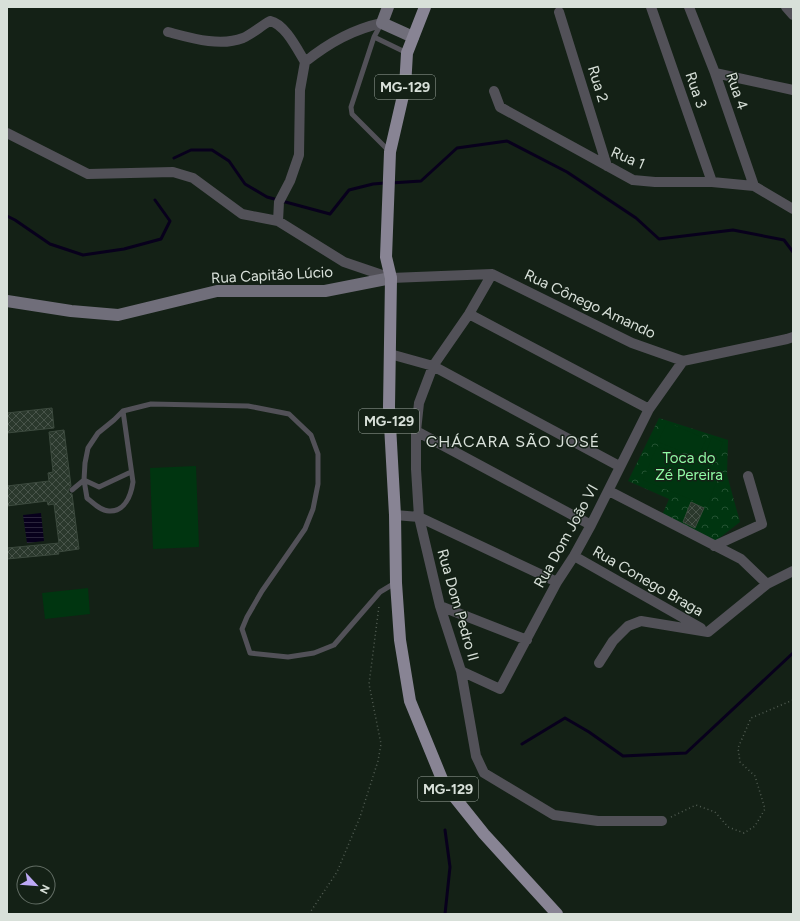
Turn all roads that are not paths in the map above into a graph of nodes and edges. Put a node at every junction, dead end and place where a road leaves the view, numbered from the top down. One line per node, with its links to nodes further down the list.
1 (388, 7): 8 (street)
2 (424, 7): 11 (main road, MG-129)
3 (651, 7): 20 (street, Rua 3)
4 (689, 7): 14 (street, Rua 4)
5 (786, 7): 7 (street)
6 (559, 12): 19 (street, Rua 2)
7 (793, 15)
8 (382, 23): 10 (lane); 11 (street); 13 (street)
9 (168, 32): 13 (street)
10 (374, 37): 12 (lane); 18 (lane)
11 (413, 37): 12 (main road, MG-129)
12 (407, 53): 18 (main road, MG-129)
13 (305, 62): 23 (street)
14 (715, 73): 16 (street); 21 (street, Rua 4)
15 (494, 90): 19 (street, Rua 1)
16 (793, 90)
17 (7, 133): 23 (street)
18 (390, 152): 25 (main road, MG-129)
19 (607, 166): 20 (street, Rua 1)
20 (712, 182): 21 (street, Rua 1)
21 (754, 186): 22 (street, Rua 1)
22 (793, 209)
23 (278, 221): 25 (street)
24 (492, 274): 25 (street, Rua Capitão Lúcio); 27 (street, Rua Dom Pedro II); 30 (street, Rua Cônego Amando)
25 (391, 278): 26 (street, Rua Capitão Lúcio); 29 (main road, MG-129)
26 (7, 300)
27 (469, 314): 31 (street, Rua Dom Pedro II); 32 (street)
28 (793, 337): 30 (street)
29 (390, 354): 31 (street); 41 (main road, MG-129)
30 (683, 361): 32 (street, Rua Dom João VI)
31 (433, 366): 34 (street, Rua Dom Pedro II); 35 (street)
32 (649, 409): 35 (street, Rua Dom João VI)
33 (123, 411): 36 (lane); 38 (lane); 48 (lane)
34 (416, 431): 42 (street, Rua Dom Pedro II); 43 (street)
35 (619, 466): 40 (street, Rua Dom João VI)
36 (131, 472): 38 (lane); 38 (lane)
37 (748, 476): 44 (street)
38 (84, 480): 39 (lane)
39 (72, 490)
40 (609, 491): 43 (street, Rua Dom João VI); 44 (street)
41 (395, 515): 42 (street); 48 (main road, MG-129)
42 (419, 517): 47 (street); 50 (street, Rua Dom Pedro II)
43 (591, 525): 45 (street, Rua Dom João VI)
44 (714, 546): 49 (street)
45 (574, 556): 47 (street, Rua Dom João VI); 51 (street, Rua Conego Braga)
46 (793, 571): 49 (street)
47 (557, 582): 52 (street, Rua Dom João VI)
48 (396, 583): 56 (main road, MG-129)
49 (766, 584): 51 (street)
50 (440, 606): 52 (street); 54 (street, Rua Dom Pedro II)
51 (708, 632): 53 (street)
52 (527, 640): 54 (street, Rua Dom João VI)
53 (599, 663)
54 (461, 672): 55 (street, Rua Dom Pedro II)
55 (662, 821)
56 (557, 914)

